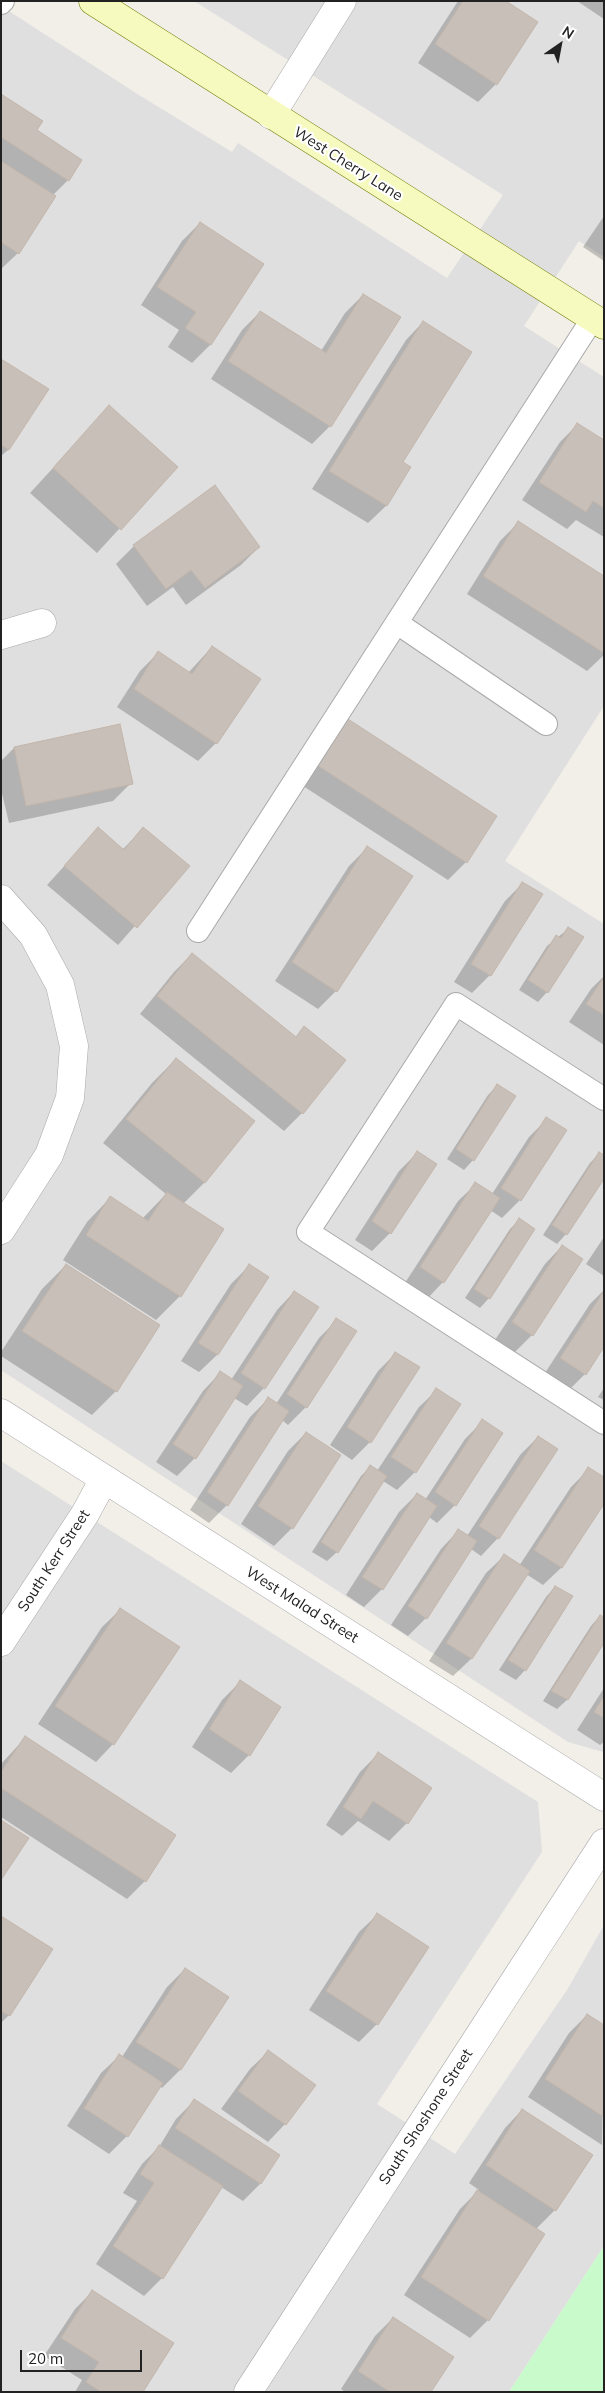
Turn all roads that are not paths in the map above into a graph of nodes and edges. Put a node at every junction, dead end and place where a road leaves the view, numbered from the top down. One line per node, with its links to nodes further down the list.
1 (93, 1): 3 (street, West Cherry Lane)
2 (342, 1): 3 (street)
3 (271, 115): 4 (street, West Cherry Lane)
4 (598, 322): 6 (lane)
5 (42, 623): 7 (street)
6 (397, 623): 8 (lane); 10 (lane)
7 (1, 634)
8 (546, 724)
9 (1, 900): 12 (street)
10 (198, 931)
11 (604, 1099): 14 (lane)
12 (1, 1230)
13 (1, 1413): 15 (street, West Malad Street)
14 (604, 1423)
15 (104, 1479): 16 (street, South Kerr Street); 17 (street, West Malad Street)
16 (1, 1642)
17 (604, 1797)
18 (604, 1843): 19 (street, South Shoshone Street)
19 (248, 2392)

